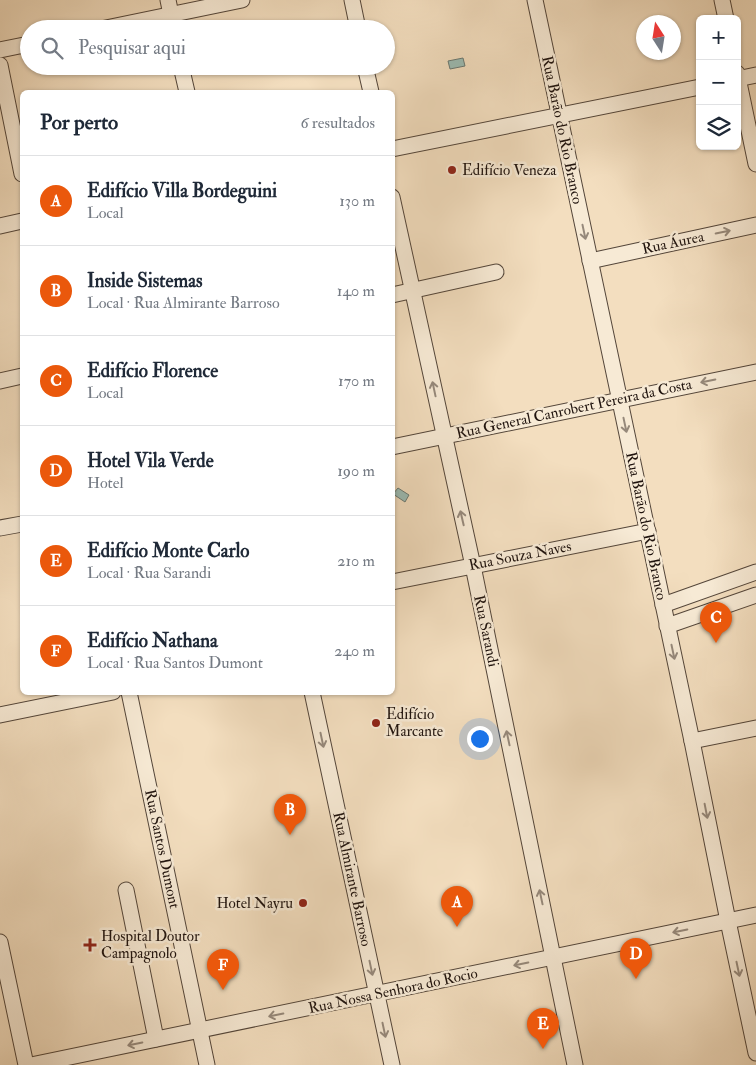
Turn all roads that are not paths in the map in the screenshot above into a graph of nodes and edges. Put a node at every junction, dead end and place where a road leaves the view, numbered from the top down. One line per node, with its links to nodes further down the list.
1 (242, 0): 5 (street)
2 (352, 0): 8 (street)
3 (535, 0): 20 (street, Rua Barão do Rio Branco)
4 (722, 0): 6 (street)
5 (171, 14): 7 (street)
6 (725, 15)
7 (143, 20)
8 (356, 20)
9 (20, 46): 10 (street)
10 (0, 50)
11 (0, 65): 22 (street)
12 (183, 75): 17 (street)
13 (367, 75): 18 (street)
14 (756, 75): 15 (street)
15 (741, 77)
16 (696, 88): 20 (street)
17 (187, 90)
18 (371, 90)
19 (741, 92): 23 (street)
20 (559, 115): 21 (street); 28 (street, Rua Barão do Rio Branco, one-way to 28)
21 (395, 148)
22 (20, 164)
23 (756, 164)
24 (395, 210): 30 (street, Rua Sarandi)
25 (20, 222): 27 (street)
26 (756, 225): 28 (street, Rua Áurea, one-way to 26)
27 (0, 226)
28 (590, 260): 35 (street, Rua Barão do Rio Branco)
29 (496, 272): 30 (street)
30 (413, 291): 31 (street); 36 (street, Rua Sarandi, one-way to 30)
31 (395, 294)
32 (756, 372): 35 (street, Rua General Canrobert Pereira da Costa, one-way to 35)
33 (20, 376): 34 (street)
34 (0, 381)
35 (620, 400): 36 (street, Rua General Canrobert Pereira da Costa); 40 (street, Rua Barão do Rio Branco, one-way to 40)
36 (444, 436): 37 (street, Rua General Canrobert Pereira da Costa); 41 (street, Rua Sarandi, one-way to 36)
37 (395, 446)
38 (20, 524): 39 (street)
39 (0, 528)
40 (648, 531): 41 (street, Rua Souza Naves); 46 (street, Rua Barão do Rio Branco)
41 (473, 566): 44 (street, Rua Souza Naves); 59 (street, Rua Sarandi, one-way to 41)
42 (756, 572): 43 (street)
43 (738, 579): 46 (street); 47 (street)
44 (395, 581)
45 (756, 595): 47 (street)
46 (663, 605): 48 (street, Rua Barão do Rio Branco)
47 (693, 617): 48 (street)
48 (667, 626): 54 (street, Rua Barão do Rio Branco, one-way to 54)
49 (98, 695): 52 (street)
50 (130, 695): 61 (street, Rua Santos Dumont)
51 (313, 695): 60 (street, Rua Almirante Barroso, one-way to 60)
52 (0, 715)
53 (756, 728): 54 (street)
54 (692, 741): 57 (street, Rua Barão do Rio Branco, one-way to 57)
55 (126, 890): 62 (street)
56 (756, 915): 57 (street, Rua Nossa Senhora do Rocio)
57 (728, 921): 59 (street, Rua Nossa Senhora do Rocio, one-way to 59); 63 (street, Rua Barão do Rio Branco, one-way to 63)
58 (0, 942): 64 (street)
59 (553, 958): 60 (street, Rua Nossa Senhora do Rocio, one-way to 60); 68 (street, Rua Sarandi)
60 (376, 994): 61 (street, Rua Nossa Senhora do Rocio, one-way to 61); 67 (street, Rua Almirante Barroso, one-way to 67)
61 (200, 1030): 62 (street, Rua Nossa Senhora do Rocio); 66 (street, Rua Santos Dumont)
62 (156, 1039): 65 (street, Rua Nossa Senhora do Rocio, one-way to 65)
63 (756, 1053)
64 (26, 1065)
65 (31, 1065)
66 (207, 1065)
67 (392, 1065)
68 (575, 1065)

